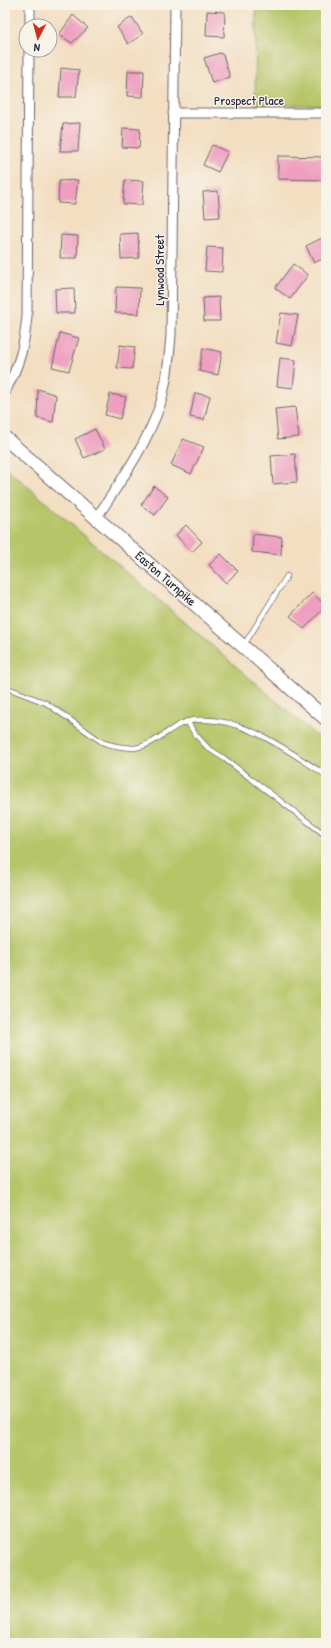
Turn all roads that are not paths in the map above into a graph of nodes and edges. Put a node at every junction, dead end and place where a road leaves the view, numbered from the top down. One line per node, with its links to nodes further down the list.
1 (30, 5): 3 (street)
2 (175, 5): 5 (street, Lynwood Street)
3 (30, 18)
4 (30, 58): 7 (street)
5 (173, 113): 6 (street, Prospect Place); 9 (street, Lynwood Street)
6 (326, 113)
7 (5, 392)
8 (5, 438): 9 (main road, Easton Turnpike)
9 (97, 517): 11 (main road, Easton Turnpike)
10 (287, 576): 11 (lane)
11 (243, 646): 13 (main road, Easton Turnpike)
12 (5, 687): 14 (lane)
13 (326, 719)
14 (187, 721): 15 (lane); 16 (lane)
15 (326, 774)
16 (326, 833)

